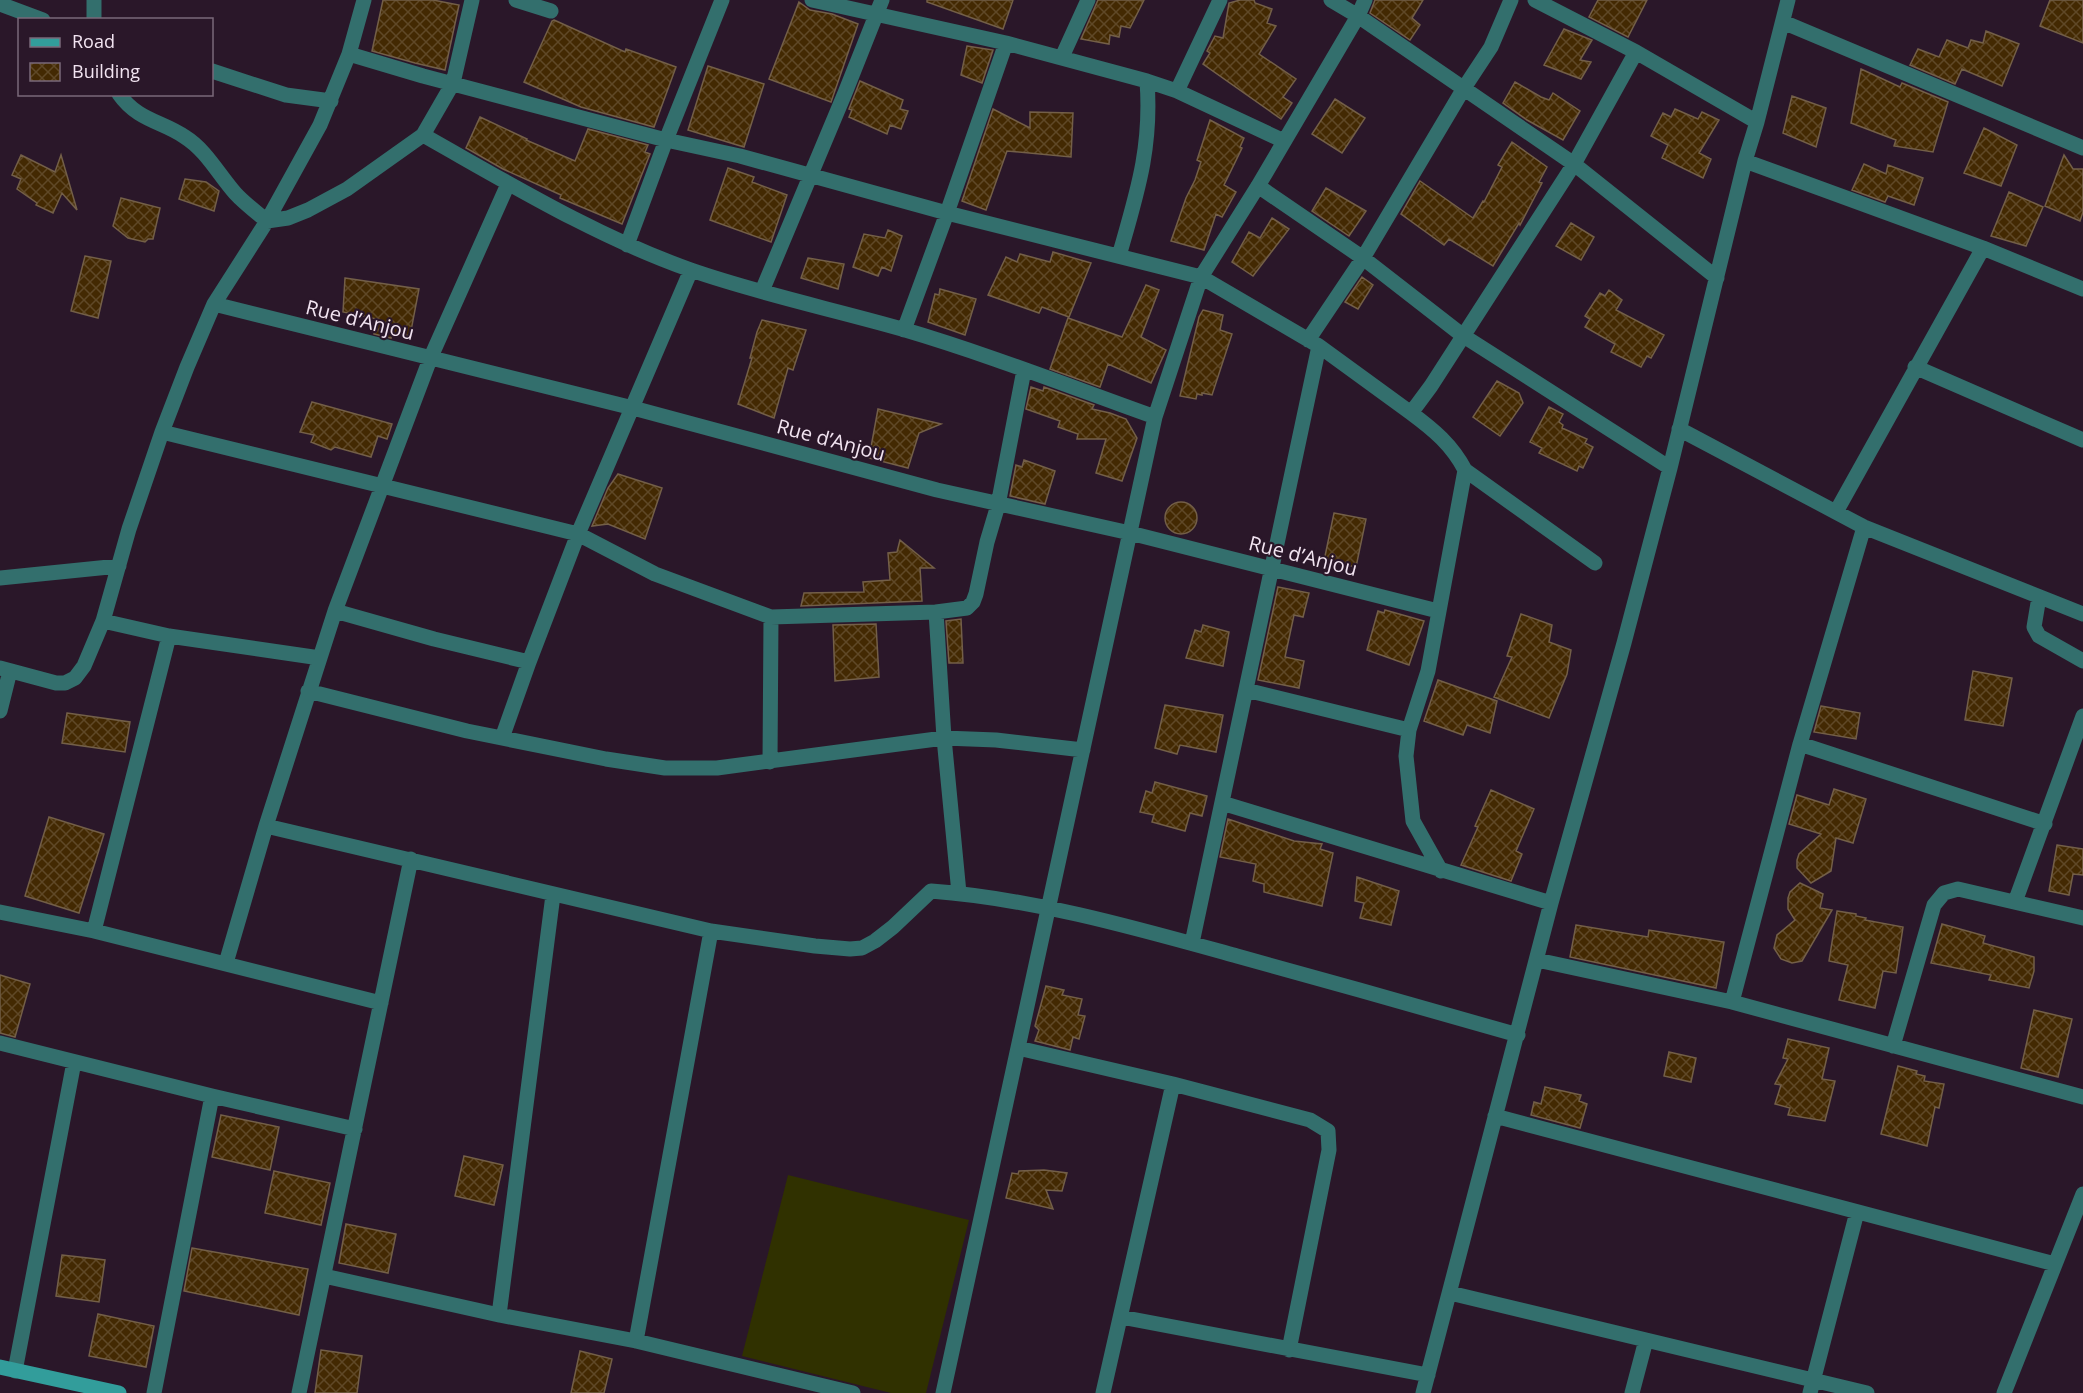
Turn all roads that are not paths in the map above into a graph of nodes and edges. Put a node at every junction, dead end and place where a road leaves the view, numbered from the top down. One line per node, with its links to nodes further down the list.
1 (94, 0): 20 (street)
2 (364, 0): 24 (street)
3 (472, 0): 28 (street)
4 (516, 0): 16 (street)
5 (722, 0): 35 (street)
6 (812, 0): 17 (street)
7 (882, 0): 17 (street)
8 (1088, 0): 25 (street)
9 (1220, 0): 30 (street)
10 (1331, 0): 18 (street)
11 (1365, 0): 18 (street)
12 (1511, 0): 29 (street)
13 (1535, 0): 23 (street)
14 (1788, 0): 21 (street)
15 (0, 4): 19 (street)
16 (551, 11)
17 (876, 16): 22 (street); 40 (street)
18 (1358, 16): 29 (street); 36 (street)
19 (38, 18)
20 (94, 18)
21 (1783, 22): 33 (street); 37 (street)
22 (1006, 44): 25 (street); 43 (street)
23 (1636, 52): 33 (street); 39 (street)
24 (349, 54): 28 (street); 32 (street)
25 (1062, 57): 27 (street)
26 (213, 71): 32 (street)
27 (1147, 81): 30 (street); 47 (street)
28 (453, 83): 34 (street); 35 (street)
29 (1464, 88): 39 (street); 48 (street)
30 (1177, 92): 36 (street)
31 (120, 96): 44 (street)
32 (331, 101): 44 (street)
33 (1757, 122): 38 (street)
34 (423, 135): 41 (street); 44 (street)
35 (666, 140): 40 (street); 45 (street)
36 (1284, 141): 42 (street)
37 (2083, 148)
38 (1745, 161): 46 (street); 51 (street)
39 (1574, 164): 51 (street); 56 (street)
40 (810, 175): 43 (street); 53 (street)
41 (508, 184): 45 (street); 58 (street)
42 (1258, 186): 48 (street); 50 (street)
43 (947, 213): 47 (street); 55 (street)
44 (267, 221): 54 (street)
45 (627, 245): 49 (street)
46 (1983, 248): 52 (street); 59 (street)
47 (1119, 256): 50 (street)
48 (1363, 258): 56 (street); 57 (street)
49 (691, 270): 53 (street); 61 (street)
50 (1201, 277): 57 (street); 63 (street)
51 (1718, 278): 64 (street)
52 (2083, 289)
53 (762, 291): 55 (street)
54 (214, 304): 58 (street, Rue d’Anjou); 65 (street)
55 (903, 330): 60 (street)
56 (1462, 334): 62 (street); 67 (street)
57 (1314, 343): 62 (street); 77 (street)
58 (430, 359): 61 (street, Rue d’Anjou); 69 (street)
59 (1916, 367): 66 (street); 71 (street)
60 (1024, 370): 63 (street); 70 (street)
61 (633, 408): 70 (street, Rue d’Anjou); 74 (street)
62 (1411, 413): 68 (street)
63 (1155, 417): 73 (street)
64 (1679, 429): 67 (street); 71 (street)
65 (162, 432): 69 (street); 76 (street)
66 (2083, 440)
67 (1670, 468): 109 (street)
68 (1465, 470): 75 (street); 81 (street)
69 (381, 486): 74 (street); 80 (street)
70 (998, 505): 73 (street, Rue d’Anjou); 82 (street)
71 (1836, 512): 72 (street)
72 (1864, 527): 79 (street); 98 (street)
73 (1130, 533): 77 (street, Rue d’Anjou); 99 (street)
74 (578, 534): 84 (street); 89 (street)
75 (1594, 563)
76 (119, 566): 78 (street); 85 (street)
77 (1271, 570): 81 (street, Rue d’Anjou); 91 (street)
78 (0, 578)
79 (2039, 597): 83 (street); 88 (street)
80 (335, 611): 87 (street); 89 (street)
81 (1438, 611): 95 (street)
82 (936, 612): 84 (street); 97 (street)
83 (2083, 614)
84 (771, 617): 100 (street)
85 (103, 621): 86 (street); 90 (street)
86 (169, 636): 87 (street); 113 (street)
87 (320, 658): 92 (street)
88 (2083, 661)
89 (529, 662): 96 (street)
90 (5, 669): 93 (street)
91 (1246, 690): 95 (street); 101 (street)
92 (308, 691): 96 (street); 103 (street)
93 (0, 711)
94 (2083, 716): 102 (street)
95 (1409, 730): 105 (street)
96 (502, 738): 100 (street)
97 (944, 738): 99 (street); 100 (street); 106 (street)
98 (1800, 744): 102 (street); 118 (street)
99 (1083, 750): 110 (street)
100 (770, 762)
101 (1222, 803): 105 (street); 115 (street)
102 (2044, 824): 108 (street)
103 (266, 826): 104 (street); 117 (street)
104 (411, 859): 107 (street); 119 (street)
105 (1441, 871): 109 (street)
106 (960, 893): 110 (street); 114 (street)
107 (553, 895): 114 (street); 135 (street)
108 (2015, 902): 112 (street); 122 (street)
109 (1551, 903): 116 (street)
110 (1049, 907): 115 (street); 123 (street)
111 (0, 912): 113 (street)
112 (2083, 918)
113 (94, 931): 117 (street)
114 (711, 931): 138 (street)
115 (1192, 943): 120 (street)
116 (1537, 960): 118 (street); 120 (street)
117 (226, 963): 119 (street)
118 (1732, 1002): 122 (street)
119 (381, 1003): 129 (street)
120 (1518, 1035): 128 (street)
121 (0, 1043): 124 (street)
122 (1893, 1046): 127 (street)
123 (1018, 1048): 125 (street); 147 (street)
124 (74, 1062): 126 (street); 140 (street)
125 (1173, 1084): 136 (street); 139 (street)
126 (212, 1096): 129 (street); 144 (street)
127 (2083, 1097)
128 (1495, 1116): 131 (street); 134 (street)
129 (355, 1129): 133 (street)
130 (2083, 1194): 132 (street)
131 (1857, 1212): 132 (street); 142 (street)
132 (2055, 1264): 152 (street)
133 (324, 1276): 135 (street); 145 (street)
134 (1450, 1293): 137 (street); 141 (street)
135 (499, 1315): 138 (street)
136 (1121, 1317): 139 (street); 148 (street)
137 (1646, 1340): 142 (street); 150 (street)
138 (636, 1341): 146 (street)
139 (1289, 1350): 141 (street)
140 (7, 1369): 143 (main road)
141 (1428, 1375): 149 (street)
142 (1811, 1386): 151 (street)
143 (119, 1393)
144 (154, 1393)
145 (299, 1393)
146 (853, 1393)
147 (943, 1393)
148 (1103, 1393)
149 (1424, 1393)
150 (1632, 1393)
151 (1867, 1393)
152 (2004, 1393)

